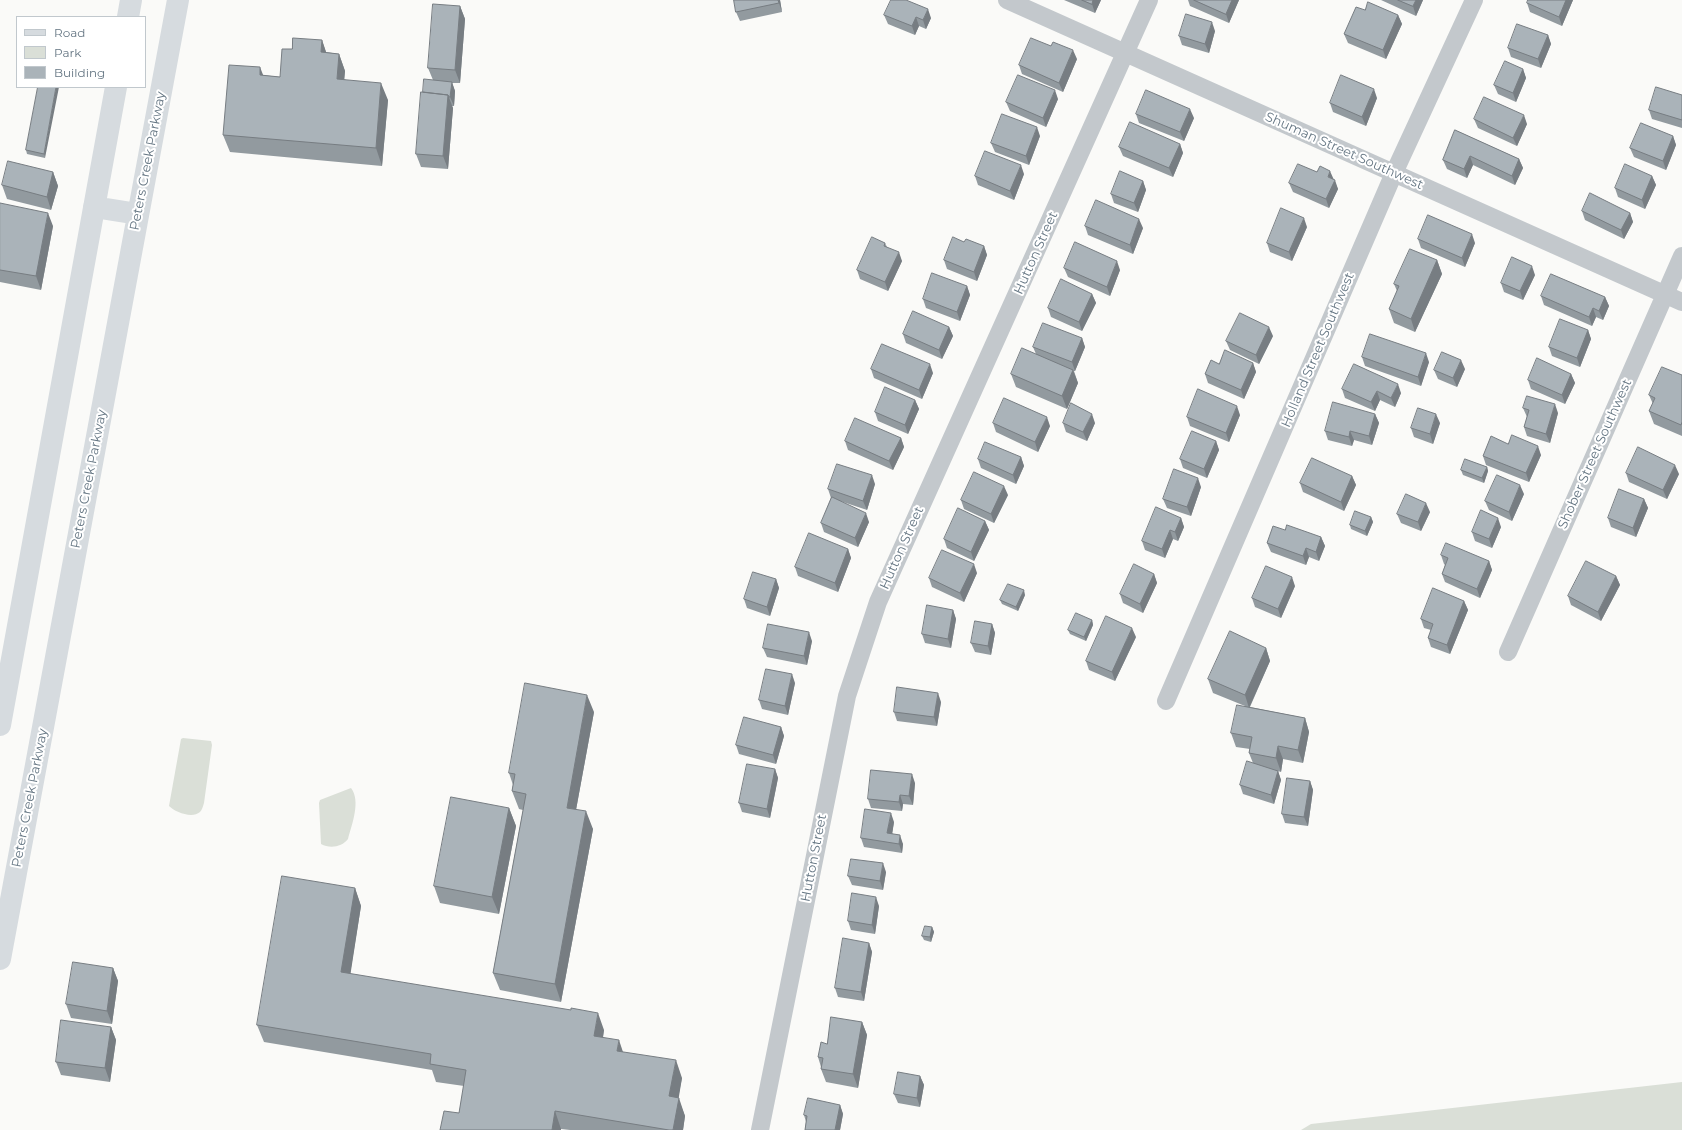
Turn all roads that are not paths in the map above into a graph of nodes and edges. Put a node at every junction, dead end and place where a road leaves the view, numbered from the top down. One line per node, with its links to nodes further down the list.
1 (132, 0): 6 (main road)
2 (178, 0): 11 (main road, Peters Creek Parkway)
3 (1006, 0): 7 (street, Shuman Street Southwest)
4 (1149, 0): 7 (street, Hutton Street)
5 (1474, 0): 9 (street, Holland Street Southwest)
6 (128, 16)
7 (1126, 54): 9 (street, Shuman Street Southwest); 19 (street, Hutton Street)
8 (116, 88): 10 (main road)
9 (1394, 173): 13 (street, Shuman Street Southwest); 16 (street, Holland Street Southwest)
10 (94, 207): 11 (main road); 17 (main road)
11 (138, 214): 18 (main road, Peters Creek Parkway)
12 (1682, 256): 13 (street, Shober Street Southwest)
13 (1665, 294): 14 (street, Shuman Street Southwest); 15 (street, Shober Street Southwest)
14 (1682, 302)
15 (1508, 652)
16 (1166, 701)
17 (0, 725)
18 (0, 959)
19 (760, 1130)

